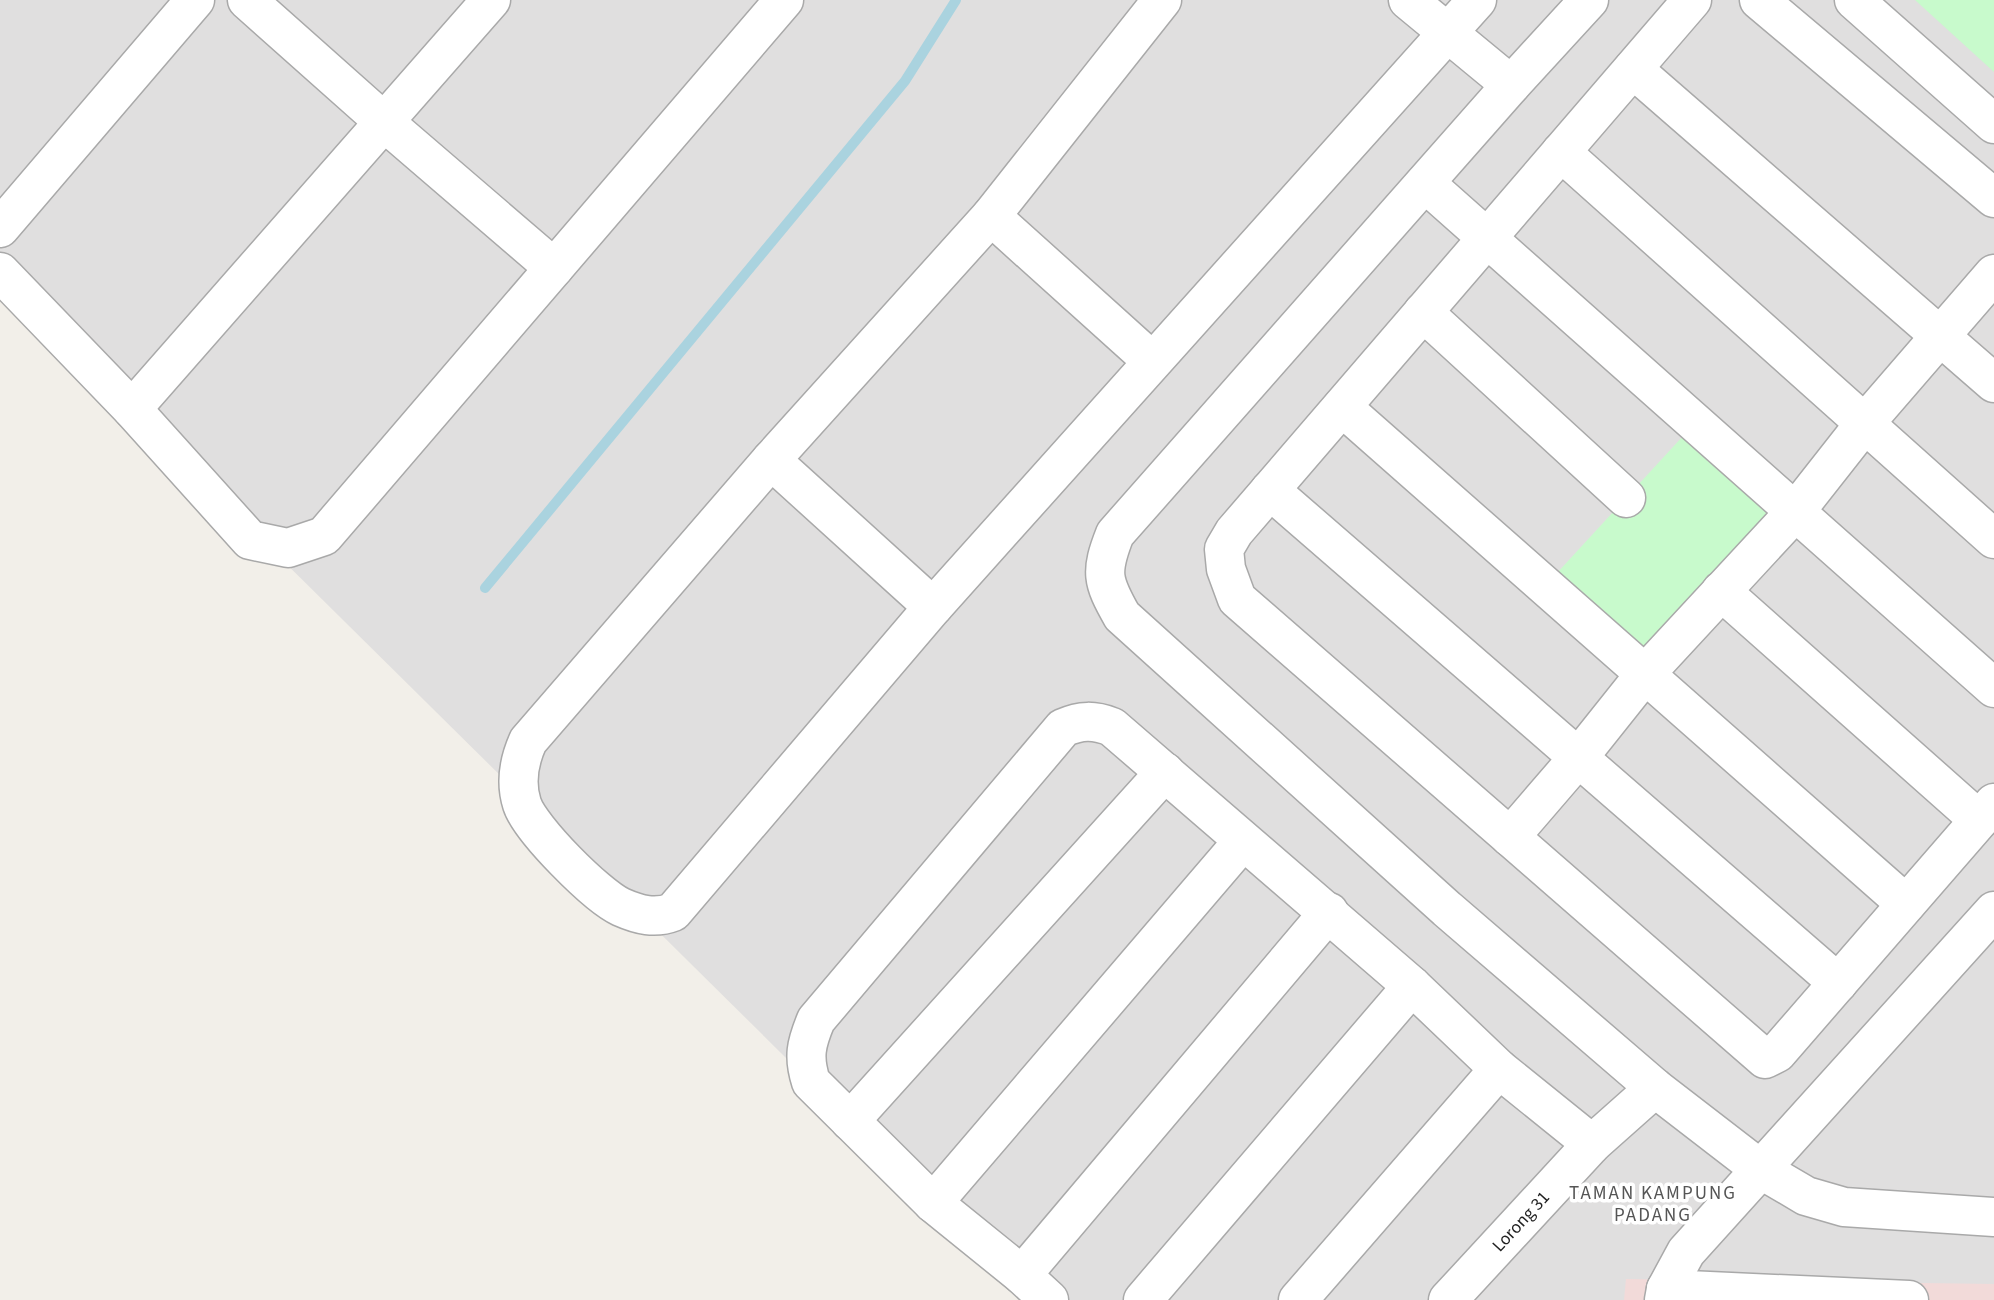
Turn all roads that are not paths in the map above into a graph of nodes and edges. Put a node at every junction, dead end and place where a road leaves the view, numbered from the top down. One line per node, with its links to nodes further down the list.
1 (195, 0): 21 (street)
2 (247, 0): 15 (street)
3 (491, 0): 15 (street)
4 (1162, 0): 20 (street)
5 (1408, 0): 12 (street)
6 (1477, 0): 12 (street)
7 (1589, 0): 14 (street)
8 (1692, 0): 13 (street)
9 (1759, 0): 19 (street)
10 (1854, 0): 16 (street)
11 (770, 5): 23 (street)
12 (1447, 33): 14 (street); 28 (street)
13 (1633, 69): 17 (street); 27 (street)
14 (1511, 85): 18 (street)
15 (383, 121): 23 (street); 31 (street)
16 (1994, 124)
17 (1561, 152): 22 (street); 32 (street)
18 (1425, 183): 22 (street); 53 (street)
19 (1994, 198)
20 (991, 216): 28 (street); 33 (street)
21 (0, 228)
22 (1487, 239): 26 (street); 36 (street)
23 (554, 268): 31 (street)
24 (0, 272): 31 (street)
25 (1994, 274): 27 (street)
26 (1423, 312): 30 (street); 35 (street)
27 (1940, 336): 29 (street); 32 (street)
28 (1152, 361): 39 (street)
29 (1994, 383)
30 (1342, 407): 34 (street); 40 (street)
31 (132, 409)
32 (1865, 423): 36 (street); 37 (street)
33 (771, 460): 39 (street); 39 (street)
34 (1270, 490): 42 (street); 45 (street)
35 (1626, 498)
36 (1795, 512): 38 (street); 41 (street)
37 (1994, 539)
38 (1721, 591): 40 (street); 44 (street)
39 (933, 607)
40 (1645, 674): 42 (street); 47 (street)
41 (1994, 688)
42 (1578, 758): 45 (street); 50 (street)
43 (1165, 772): 46 (street); 54 (street); 54 (street)
44 (1987, 811): 47 (street)
45 (1510, 837): 50 (street)
46 (1243, 841): 49 (street); 57 (street)
47 (1906, 904): 50 (street)
48 (1994, 911): 56 (street)
49 (1328, 912): 51 (street); 59 (street)
50 (1838, 983)
51 (1412, 986): 52 (street); 61 (street)
52 (1499, 1069): 55 (street); 62 (street)
53 (1655, 1087): 55 (street, Lorong 31); 56 (street)
54 (850, 1121): 57 (street)
55 (1592, 1144): 63 (street, Lorong 31)
56 (1760, 1169): 58 (street); 60 (street)
57 (933, 1203): 59 (street)
58 (1994, 1217)
59 (1035, 1288)
60 (1665, 1295): 64 (street)
61 (1143, 1300)
62 (1298, 1300)
63 (1448, 1300)
64 (1909, 1300)

